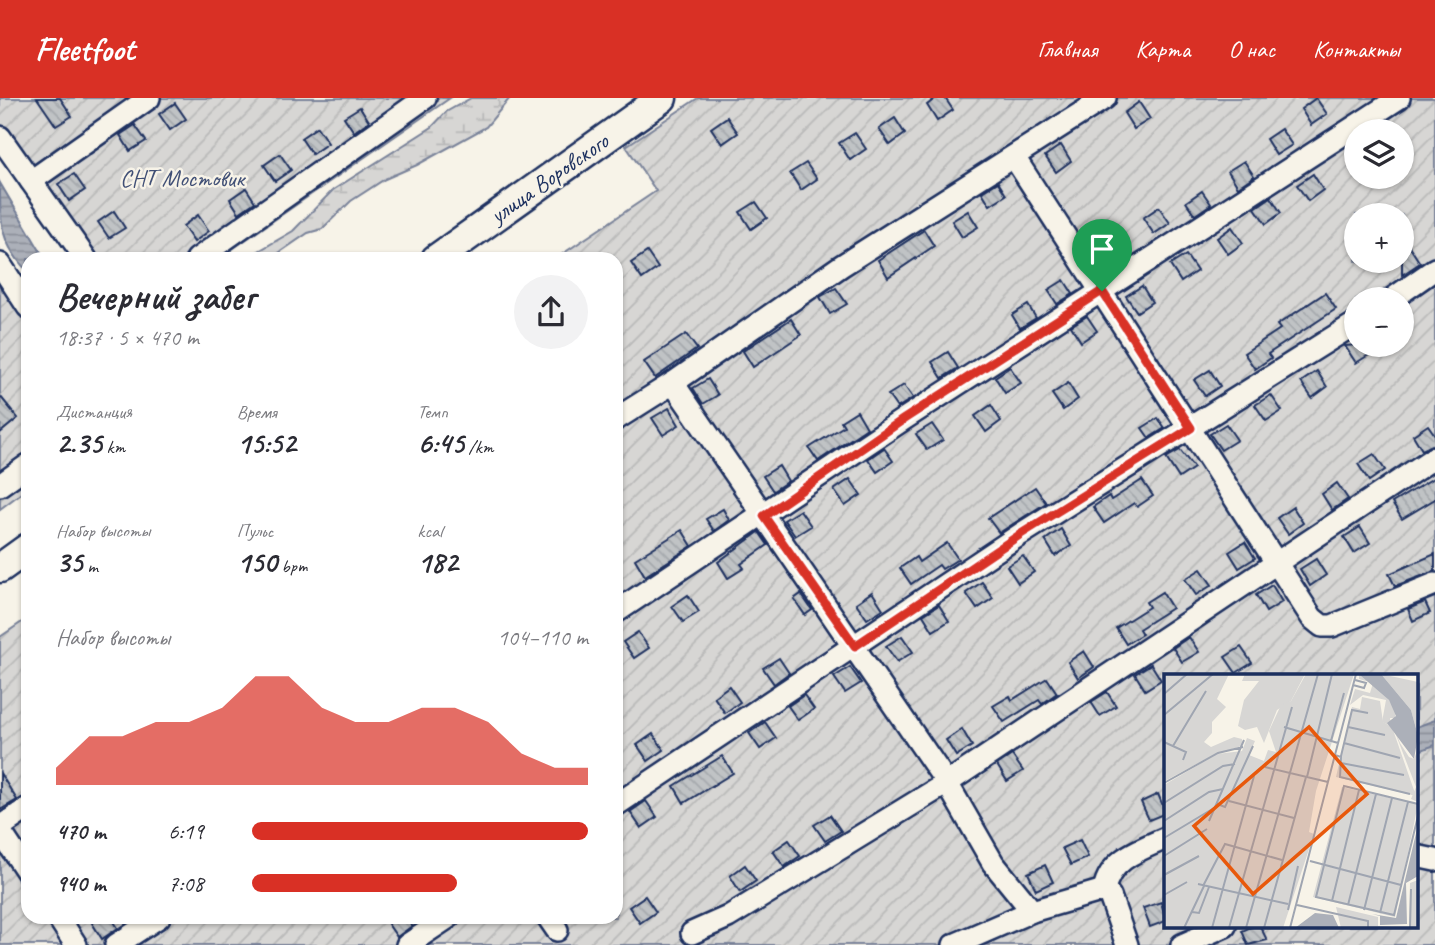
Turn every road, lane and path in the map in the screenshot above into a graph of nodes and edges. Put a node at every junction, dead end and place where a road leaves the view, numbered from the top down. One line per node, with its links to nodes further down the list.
1 (149, 98): 8 (lane)
2 (425, 98): 10 (lane)
3 (662, 98): 11 (main road, улица Воровского)
4 (1105, 98): 7 (lane)
5 (1399, 98): 15 (lane)
6 (0, 138): 8 (lane)
7 (1014, 157): 15 (lane); 18 (lane)
8 (31, 181): 9 (lane)
9 (81, 252)
10 (207, 252)
11 (446, 252)
12 (0, 264): 16 (lane)
13 (1435, 269): 14 (lane)
14 (1409, 287)
15 (1102, 291): 20 (lane); 24 (lane)
16 (21, 296)
17 (1344, 331): 20 (lane)
18 (673, 383): 19 (lane); 24 (lane)
19 (623, 415)
20 (1191, 428): 26 (lane); 30 (lane)
21 (1435, 457): 26 (lane)
22 (21, 470): 23 (lane)
23 (0, 485)
24 (764, 516): 29 (lane); 30 (lane)
25 (21, 553): 27 (main road)
26 (1276, 562): 28 (lane); 31 (lane)
27 (0, 568)
28 (1435, 584)
29 (623, 607)
30 (855, 646): 31 (lane); 32 (lane)
31 (947, 783): 38 (lane); 43 (lane)
32 (623, 800)
33 (21, 813): 34 (lane)
34 (0, 829): 36 (lane)
35 (1164, 839): 37 (lane)
36 (21, 862)
37 (1104, 890): 38 (lane); 48 (lane)
38 (1032, 911): 47 (lane)
39 (62, 924): 44 (lane)
40 (148, 924): 45 (lane)
41 (438, 924): 46 (lane)
42 (1220, 928): 49 (lane)
43 (692, 933)
44 (76, 945)
45 (116, 945)
46 (407, 945)
47 (954, 945)
48 (1127, 945)
49 (1182, 945)

